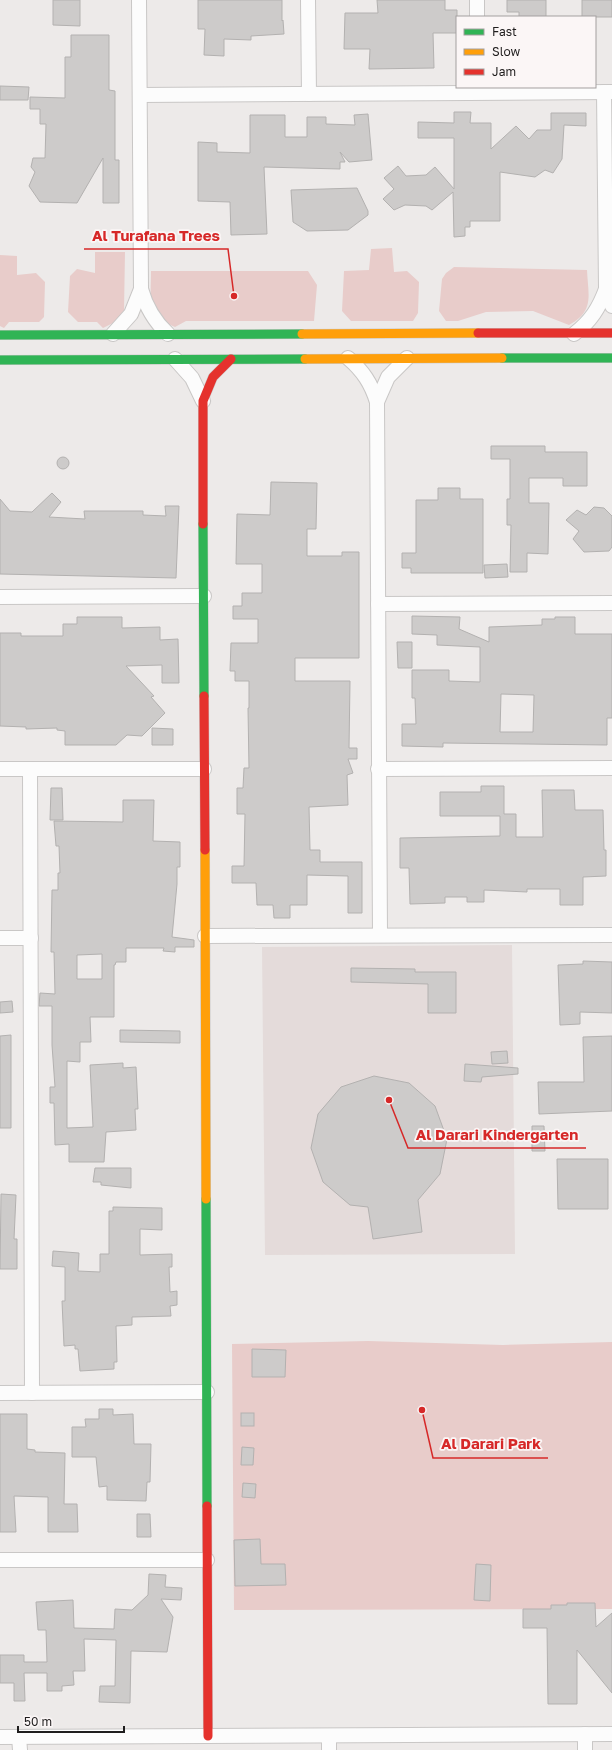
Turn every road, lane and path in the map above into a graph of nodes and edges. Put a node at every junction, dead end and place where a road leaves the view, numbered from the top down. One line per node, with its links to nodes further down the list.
1 (139, 0): 8 (street)
2 (308, 0): 7 (street)
3 (477, 0): 4 (street)
4 (477, 16)
5 (477, 90): 6 (street); 7 (street)
6 (608, 92): 10 (street)
7 (309, 94): 8 (street)
8 (140, 95): 9 (street)
9 (141, 289): 13 (street); 14 (street)
10 (606, 289): 11 (street); 15 (street)
11 (612, 306)
12 (612, 333): 15 (street)
13 (113, 334): 14 (street); 16 (street)
14 (168, 334): 15 (street)
15 (574, 334)
16 (0, 335)
17 (348, 358): 18 (street); 21 (street); 24 (street)
18 (407, 358): 19 (street); 24 (street)
19 (612, 358)
20 (175, 359): 21 (street); 22 (street); 23 (street)
21 (231, 359): 23 (street)
22 (0, 360)
23 (203, 400): 25 (street)
24 (377, 402): 28 (street)
25 (204, 596): 26 (street); 32 (street)
26 (0, 597)
27 (612, 603): 28 (street)
28 (378, 604): 33 (street)
29 (612, 768): 33 (street)
30 (0, 769): 31 (street)
31 (30, 769): 32 (street); 38 (street)
32 (204, 769): 36 (street)
33 (378, 769): 34 (street)
34 (380, 935): 35 (street); 36 (street)
35 (612, 935)
36 (205, 936): 39 (street)
37 (0, 938): 38 (street)
38 (30, 938): 41 (street)
39 (207, 1392): 41 (street); 43 (street)
40 (0, 1393): 41 (street)
41 (32, 1393)
42 (0, 1560): 43 (street)
43 (207, 1560): 46 (street)
44 (585, 1734): 45 (street); 47 (street); 51 (street)
45 (612, 1734)
46 (208, 1736): 47 (street); 49 (street)
47 (329, 1736): 50 (street)
48 (0, 1737): 49 (street)
49 (20, 1744)
50 (329, 1750)
51 (585, 1750)

